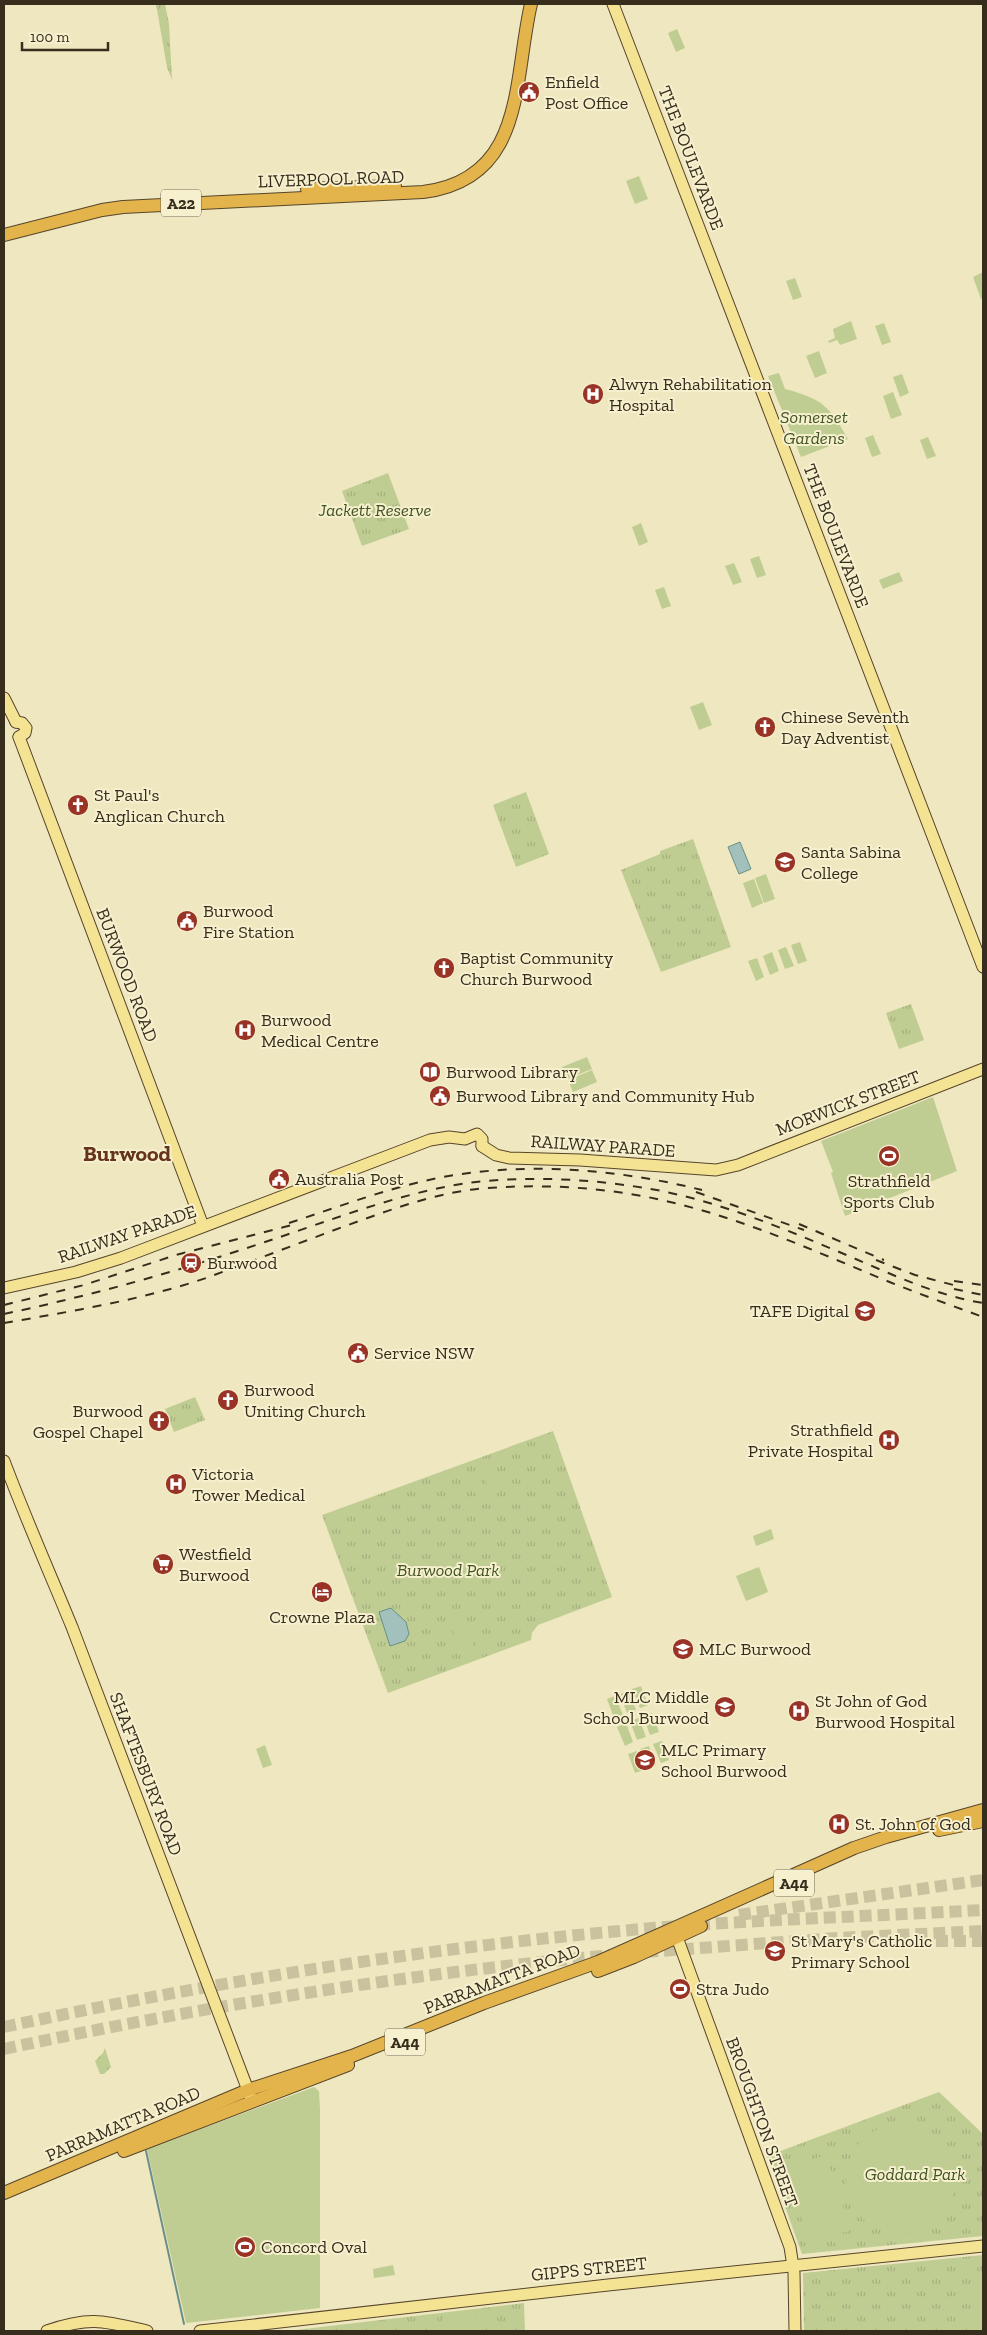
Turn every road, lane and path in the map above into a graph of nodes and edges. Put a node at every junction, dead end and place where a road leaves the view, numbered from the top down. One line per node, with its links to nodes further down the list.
1 (524, 4): 4 (highway, LIVERPOOL ROAD / A22)
2 (531, 4): 5 (highway, LIVERPOOL ROAD / A22)
3 (613, 5): 7 (main road, THE BOULEVARDE)
4 (4, 228)
5 (4, 235)
6 (4, 698): 10 (main road, BURWOOD ROAD)
7 (983, 967)
8 (983, 1069): 9 (main road, MORWICK STREET)
9 (725, 1169): 10 (main road, RAILWAY PARADE)
10 (203, 1226): 11 (main road, RAILWAY PARADE)
11 (4, 1288)
12 (4, 1461): 16 (main road, SHAFTESBURY ROAD)
13 (983, 1810): 15 (highway, PARRAMATTA ROAD / A44)
14 (983, 1821): 15 (highway, PARRAMATTA ROAD / A44)
15 (676, 1934): 16 (highway, PARRAMATTA ROAD / A44); 21 (main road, BROUGHTON STREET)
16 (250, 2096): 17 (highway, PARRAMATTA ROAD / A44)
17 (179, 2124): 18 (highway, PARRAMATTA ROAD / A44); 19 (highway, PARRAMATTA ROAD / A44)
18 (4, 2193)
19 (4, 2201)
20 (983, 2246): 21 (main road, GIPPS STREET)
21 (793, 2265): 24 (main road, GIPPS STREET); 25 (main road, BROUGHTON STREET)
22 (47, 2331): 23 (main road)
23 (147, 2331)
24 (200, 2331)
25 (795, 2331)

